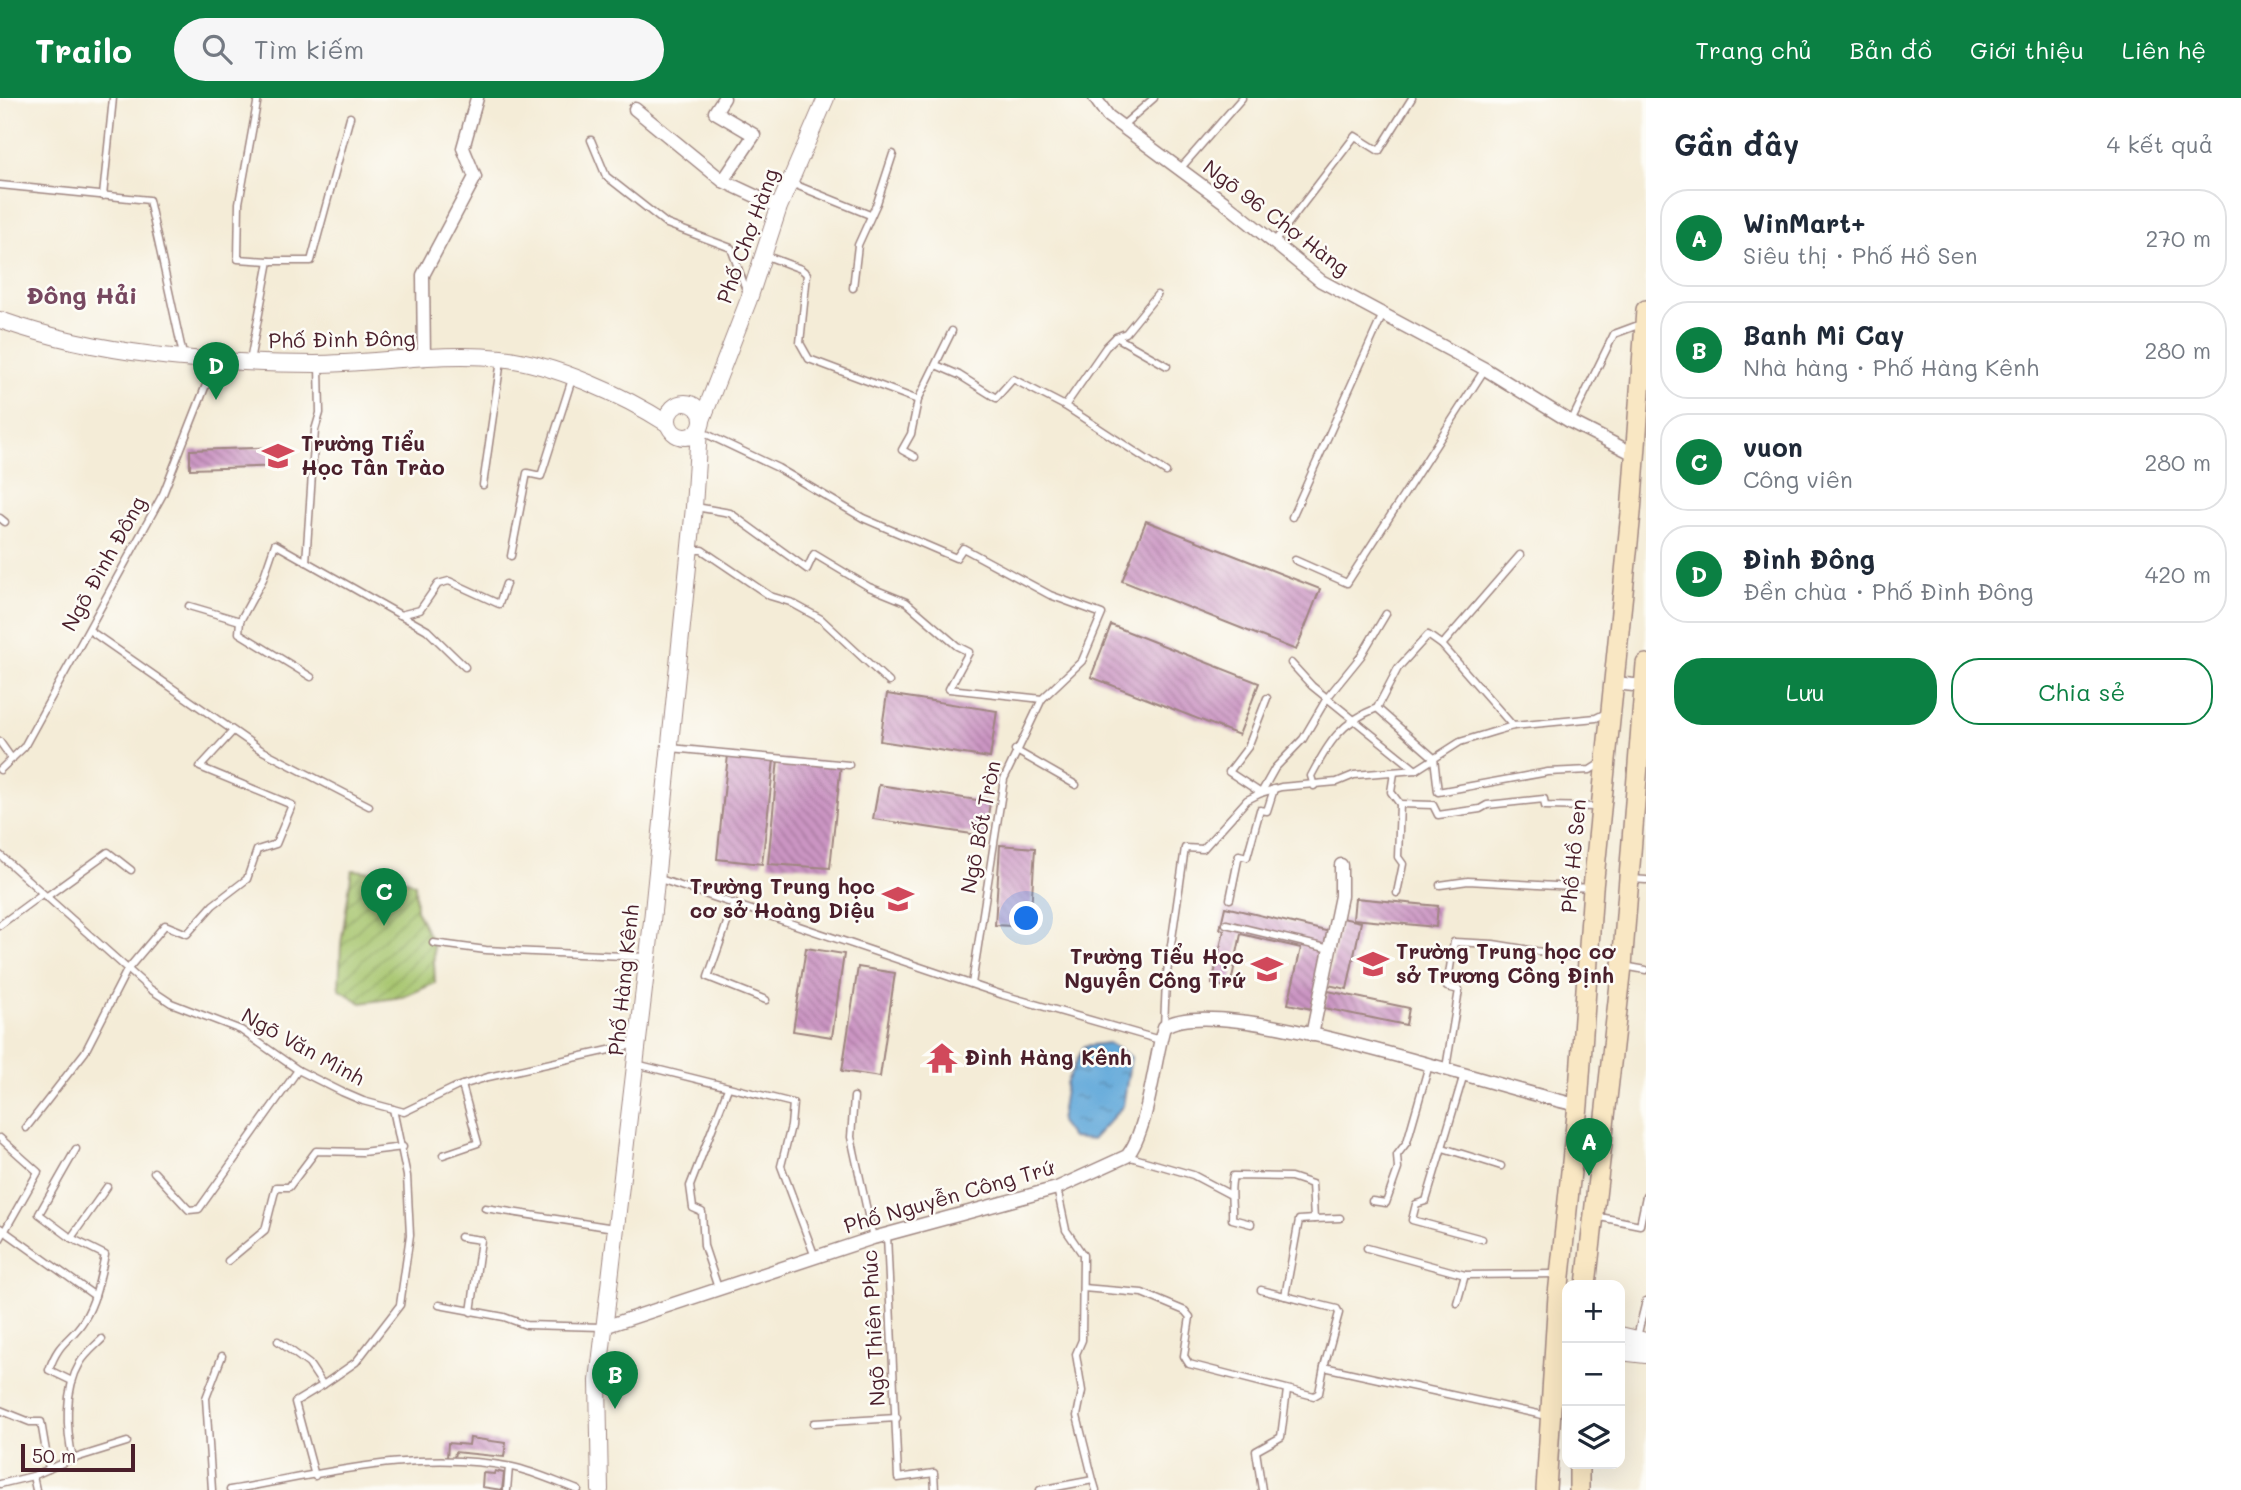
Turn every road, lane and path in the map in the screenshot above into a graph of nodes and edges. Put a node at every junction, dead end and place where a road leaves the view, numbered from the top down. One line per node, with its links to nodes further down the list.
1 (113, 98): 19 (lane)
2 (258, 98): 24 (lane)
3 (477, 98): 34 (street)
4 (724, 98): 16 (street)
5 (826, 98): 17 (street, Phố Chợ Hàng)
6 (1095, 98): 12 (street, Ngõ 96 Chợ Hàng)
7 (1154, 98): 12 (lane)
8 (1242, 98): 15 (lane)
9 (1412, 98): 22 (lane)
10 (635, 109): 16 (street)
11 (350, 117): 24 (lane)
12 (1122, 126): 15 (street, Ngõ 96 Chợ Hàng)
13 (591, 140): 27 (lane)
14 (893, 154): 21 (lane)
15 (1180, 169): 22 (street, Ngõ 96 Chợ Hàng)
16 (723, 181): 20 (street)
17 (789, 183): 20 (street, Phố Chợ Hàng); 21 (lane)
18 (0, 185): 19 (lane)
19 (103, 196): 35 (lane)
20 (779, 207): 23 (street, Phố Chợ Hàng)
21 (870, 215): 25 (lane)
22 (1274, 242): 28 (street, Ngõ 96 Chợ Hàng)
23 (765, 256): 27 (street, Phố Chợ Hàng); 43 (lane)
24 (269, 261): 37 (lane)
25 (853, 288)
26 (1157, 295): 32 (lane)
27 (749, 299): 45 (street, Phố Chợ Hàng)
28 (1382, 314): 41 (street, Ngõ 96 Chợ Hàng); 54 (lane)
29 (1645, 316): 46 (lane); 48 (main road, Phố Hồ Sen)
30 (0, 320): 35 (street, Phố Đình Đông)
31 (952, 331): 39 (lane)
32 (1116, 337): 40 (lane); 44 (lane)
33 (501, 358): 34 (street, Phố Đình Đông); 42 (street, Phố Đình Đông); 52 (lane)
34 (424, 359): 38 (street, Phố Đình Đông)
35 (184, 360): 36 (street, Phố Đình Đông)
36 (215, 362): 37 (street, Phố Đình Đông); 65 (lane, Ngõ Đình Đông)
37 (250, 363): 38 (street, Phố Đình Đông)
38 (318, 364): 59 (lane)
39 (936, 365): 43 (lane); 44 (lane)
40 (1167, 366)
41 (1485, 369): 46 (street); 58 (lane)
42 (572, 377): 47 (street, Phố Đình Đông); 57 (lane)
43 (918, 400): 49 (lane)
44 (1065, 406): 50 (lane)
45 (698, 418): 47 (street); 47 (street); 51 (street, Phố Hàng Kênh); 76 (lane, Ngõ Bốt Tròn)
46 (1571, 422): 48 (street)
47 (673, 423): 51 (street)
48 (1636, 455): 72 (main road, Phố Hồ Sen)
49 (915, 457)
50 (1166, 472)
51 (697, 475): 53 (street, Phố Hàng Kênh)
52 (483, 485)
53 (694, 507): 55 (street, Phố Hàng Kênh); 76 (lane)
54 (1292, 517)
55 (688, 550): 71 (lane); 83 (street, Phố Hàng Kênh)
56 (1520, 555): 66 (lane)
57 (511, 556)
58 (1295, 560)
59 (306, 562): 63 (lane); 64 (lane)
60 (506, 584): 63 (lane)
61 (189, 606): 64 (lane)
62 (1386, 614): 75 (lane)
63 (400, 615): 69 (lane)
64 (240, 621): 70 (lane)
65 (89, 630): 81 (lane); 87 (lane, Ngõ Đình Đông)
66 (1441, 645): 77 (lane); 80 (lane)
67 (1291, 663): 75 (lane)
68 (1646, 664): 73 (main road)
69 (465, 667)
70 (311, 677)
71 (889, 682)
72 (1615, 683): 73 (street); 78 (main road, Phố Hồ Sen)
73 (1645, 685): 92 (main road)
74 (1267, 698): 96 (lane)
75 (1327, 698): 79 (lane); 96 (lane)
76 (1042, 699): 84 (lane, Ngõ Bốt Tròn)
77 (1377, 708): 79 (lane); 85 (lane)
78 (1612, 709): 80 (lane); 86 (main road, Phố Hồ Sen)
79 (1352, 718): 90 (lane); 94 (lane)
80 (1513, 726): 85 (lane)
81 (233, 731): 98 (lane); 118 (lane)
82 (0, 742): 87 (lane)
83 (669, 747): 88 (lane); 103 (street, Phố Hàng Kênh)
84 (1015, 750): 93 (lane); 120 (lane, Ngõ Bốt Tròn)
85 (1434, 758): 86 (lane); 90 (lane)
86 (1608, 758): 99 (main road, Phố Hồ Sen)
87 (12, 759): 89 (lane, Ngõ Đình Đông)
88 (849, 765)
89 (0, 770)
90 (1416, 770): 91 (lane)
91 (1394, 773): 94 (lane); 97 (lane)
92 (1642, 778): 104 (main road)
93 (1076, 785)
94 (1314, 786): 95 (lane)
95 (1274, 789): 96 (lane); 109 (lane)
96 (1261, 793): 122 (lane)
97 (1400, 804): 99 (lane); 107 (lane)
98 (369, 806)
99 (1601, 807): 106 (main road, Phố Hồ Sen)
100 (0, 855): 108 (lane, Ngõ Văn Minh)
101 (1341, 865): 114 (street)
102 (131, 870): 108 (lane)
103 (655, 877): 110 (lane); 115 (street, Phố Hàng Kênh)
104 (1638, 879): 117 (main road)
105 (1440, 885): 106 (lane)
106 (1593, 888): 116 (main road, Phố Hồ Sen)
107 (1397, 893)
108 (44, 896): 111 (lane); 118 (lane, Ngõ Văn Minh)
109 (1230, 899)
110 (734, 903): 120 (lane); 121 (lane)
111 (0, 925)
112 (1226, 925): 114 (lane)
113 (433, 943): 115 (lane)
114 (1330, 949): 123 (street)
115 (648, 957): 125 (street, Phố Hàng Kênh)
116 (1588, 959): 128 (lane); 134 (main road, Phố Hồ Sen)
117 (1622, 965): 119 (lane); 151 (main road)
118 (127, 970): 129 (lane, Ngõ Văn Minh); 136 (lane)
119 (1646, 970)
120 (972, 984): 124 (lane)
121 (766, 1000)
122 (1164, 1027): 123 (street); 124 (street)
123 (1312, 1035): 126 (street)
124 (1160, 1040): 142 (street)
125 (636, 1044): 127 (street, Phố Hàng Kênh); 131 (lane, Ngõ Văn Minh)
126 (1430, 1063): 128 (street); 149 (lane)
127 (636, 1064): 132 (lane); 156 (street, Phố Hàng Kênh)
128 (1446, 1068): 130 (street)
129 (298, 1070): 135 (lane, Ngõ Văn Minh); 144 (lane)
130 (1465, 1073): 134 (street); 139 (lane)
131 (462, 1085): 135 (lane, Ngõ Văn Minh); 141 (lane)
132 (728, 1088): 164 (lane); 170 (lane)
133 (854, 1097): 160 (lane)
134 (1578, 1105): 166 (main road, Phố Hồ Sen)
135 (393, 1109): 138 (lane)
136 (26, 1128)
137 (0, 1138): 155 (lane)
138 (403, 1147): 165 (lane); 189 (lane)
139 (1443, 1148): 143 (lane); 162 (lane)
140 (76, 1149): 159 (lane)
141 (443, 1154)
142 (1127, 1156): 146 (street, Phố Nguyễn Công Trứ); 147 (lane)
143 (1501, 1166)
144 (155, 1172)
145 (107, 1187): 159 (lane)
146 (1057, 1188): 157 (street, Phố Nguyễn Công Trứ); 169 (lane)
147 (1229, 1194): 153 (lane); 154 (lane)
148 (1646, 1196): 151 (lane)
149 (1372, 1201)
150 (485, 1208): 156 (lane)
151 (1593, 1215): 168 (main road)
152 (1340, 1218): 153 (lane)
153 (1314, 1219): 173 (lane)
154 (1251, 1224)
155 (1, 1229): 161 (lane); 172 (lane)
156 (616, 1229): 178 (street, Phố Hàng Kênh)
157 (887, 1235): 160 (street, Phố Nguyễn Công Trứ); 193 (lane, Ngõ Thiên Phúc)
158 (460, 1237): 177 (lane)
159 (71, 1238): 172 (lane)
160 (873, 1238): 164 (street, Phố Nguyễn Công Trứ)
161 (0, 1239)
162 (1482, 1239)
163 (1367, 1248): 167 (lane)
164 (815, 1257): 170 (street, Phố Nguyễn Công Trứ)
165 (228, 1262)
166 (1561, 1274): 167 (lane); 179 (main road, Phố Hồ Sen)
167 (1465, 1275): 175 (lane)
168 (1586, 1280)
169 (1083, 1288): 190 (lane); 203 (lane)
170 (719, 1290): 178 (street, Phố Nguyễn Công Trứ)
171 (1261, 1290): 173 (lane)
172 (95, 1296): 188 (lane)
173 (1285, 1296): 187 (lane)
174 (1646, 1301): 181 (lane)
175 (1457, 1303)
176 (439, 1305): 177 (lane)
177 (471, 1312): 178 (lane)
178 (604, 1326): 211 (street, Phố Hàng Kênh)
179 (1561, 1328): 183 (main road, Phố Hồ Sen)
180 (102, 1339): 188 (lane)
181 (1641, 1340)
182 (278, 1341): 189 (lane)
183 (1561, 1348): 192 (main road, Phố Hồ Sen)
184 (1625, 1352): 185 (street)
185 (1646, 1354)
186 (222, 1356): 206 (lane)
187 (1324, 1367): 190 (lane); 192 (lane)
188 (72, 1381): 196 (lane)
189 (323, 1385): 201 (lane)
190 (1286, 1390): 215 (lane)
191 (0, 1410): 198 (lane)
192 (1549, 1417): 216 (main road, Phố Hồ Sen)
193 (897, 1418): 194 (lane, Ngõ Thiên Phúc); 212 (lane, Ngõ Thiên Phúc)
194 (814, 1423)
195 (127, 1442): 196 (lane)
196 (73, 1459): 198 (lane)
197 (509, 1467): 201 (lane); 209 (lane); 210 (lane)
198 (48, 1469): 200 (lane)
199 (1579, 1469): 217 (main road)
200 (33, 1476): 204 (lane); 205 (lane)
201 (315, 1476): 202 (lane)
202 (286, 1480): 207 (lane); 208 (lane)
203 (1093, 1480): 213 (lane); 214 (lane)
204 (0, 1484)
205 (36, 1490)
206 (212, 1490)
207 (230, 1490)
208 (288, 1490)
209 (507, 1490)
210 (578, 1490)
211 (600, 1490)
212 (935, 1490)
213 (1040, 1490)
214 (1096, 1490)
215 (1262, 1490)
216 (1546, 1490)
217 (1579, 1490)

